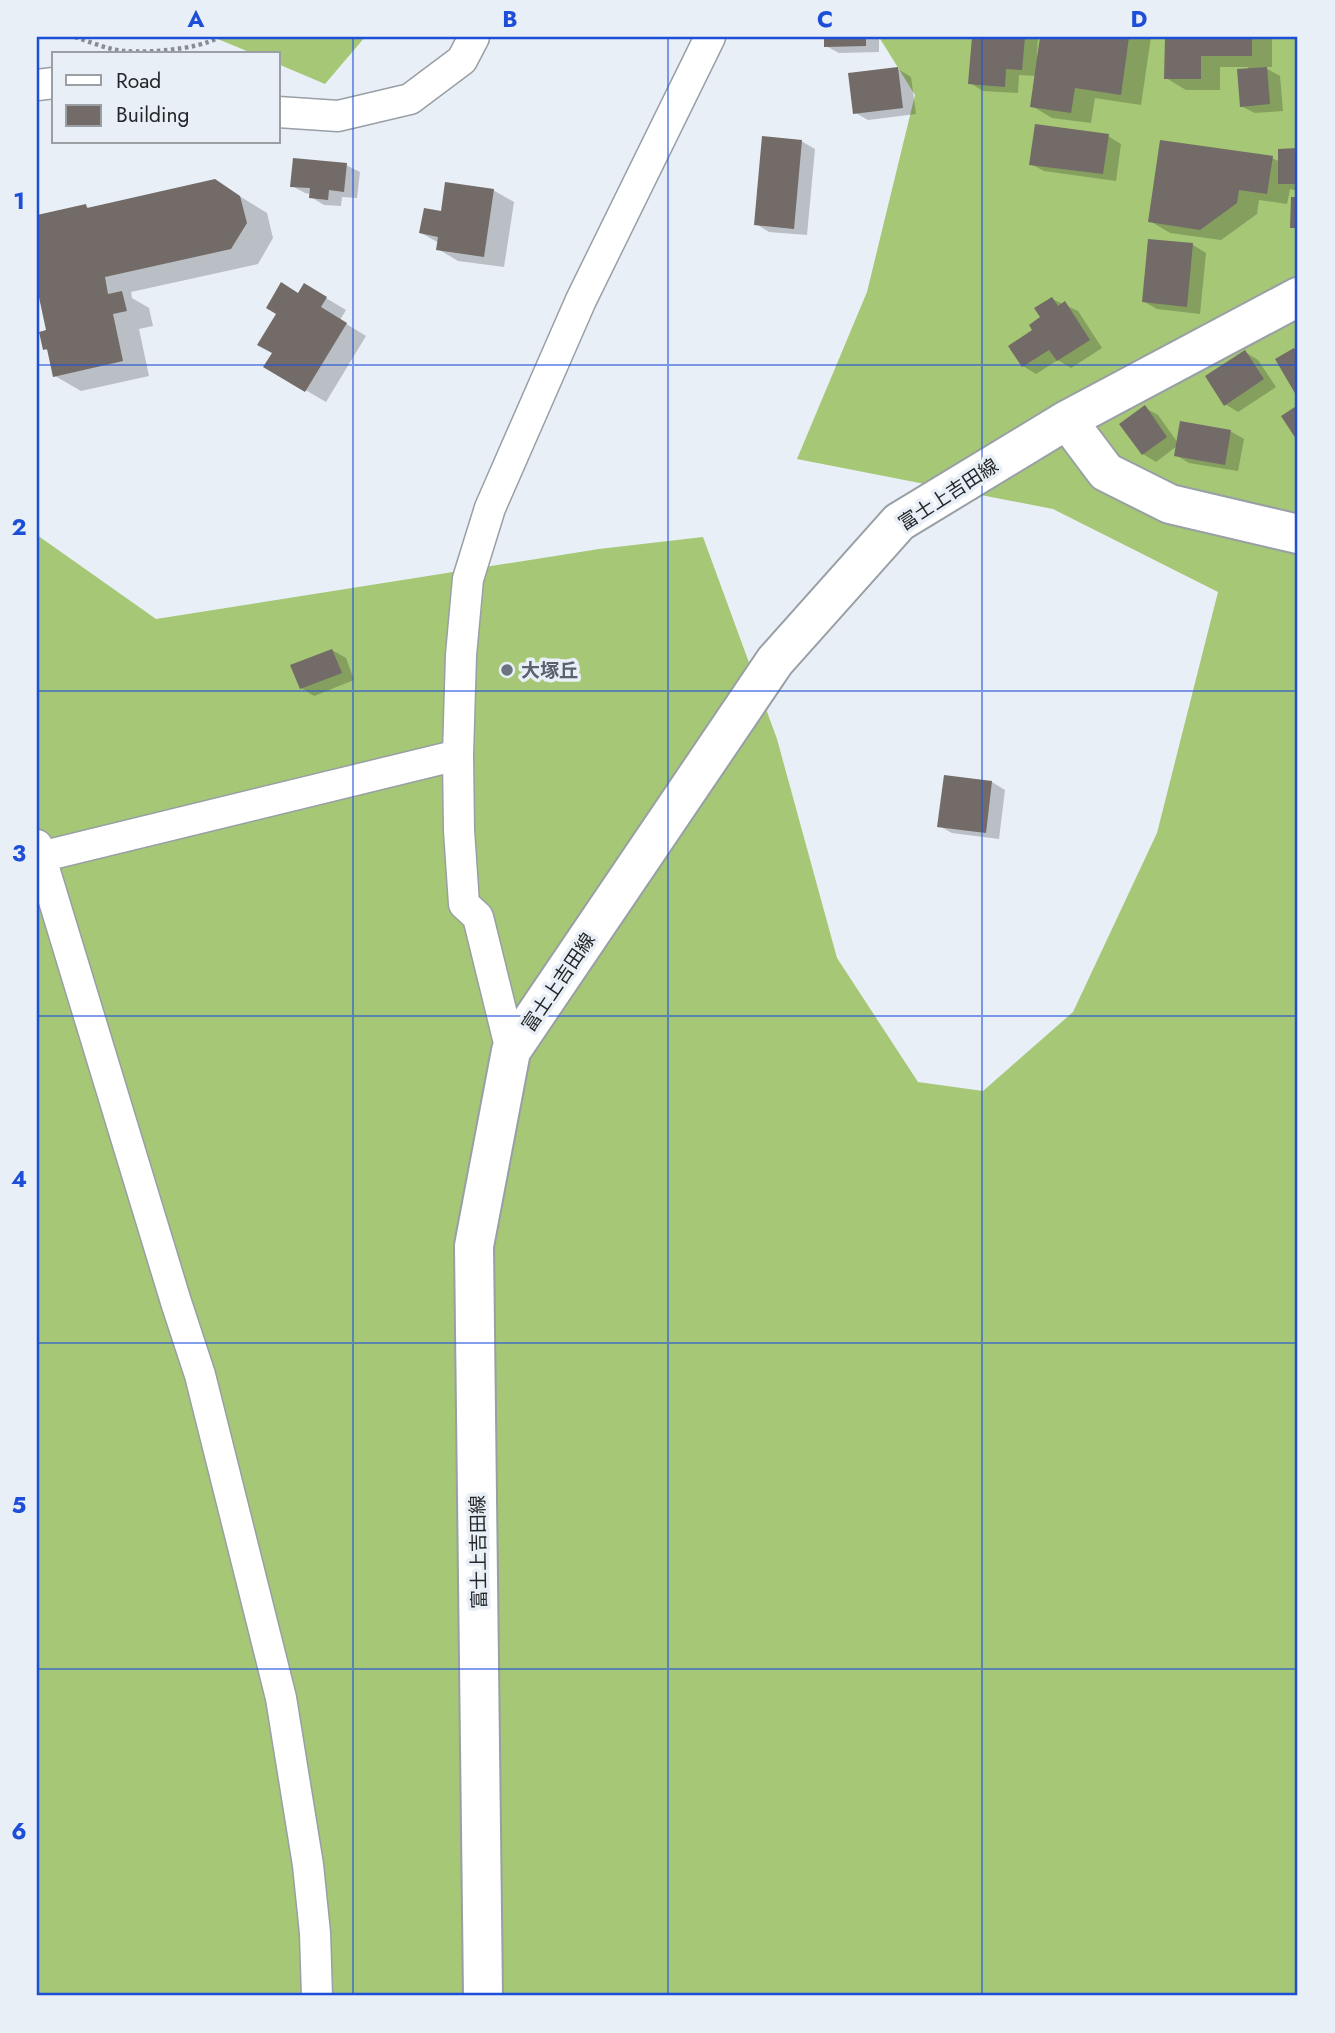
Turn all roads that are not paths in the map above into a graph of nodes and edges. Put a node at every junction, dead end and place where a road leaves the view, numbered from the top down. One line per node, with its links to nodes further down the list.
1 (474, 37): 3 (street)
2 (710, 37): 7 (street)
3 (280, 112)
4 (1298, 297): 5 (main road, 富士上吉田線)
5 (1067, 420): 6 (main road); 9 (main road, 富士上吉田線)
6 (1298, 534)
7 (458, 755): 8 (street); 9 (street)
8 (38, 851): 10 (street)
9 (511, 1051): 11 (main road, 富士上吉田線)
10 (317, 1996)
11 (483, 1996)

